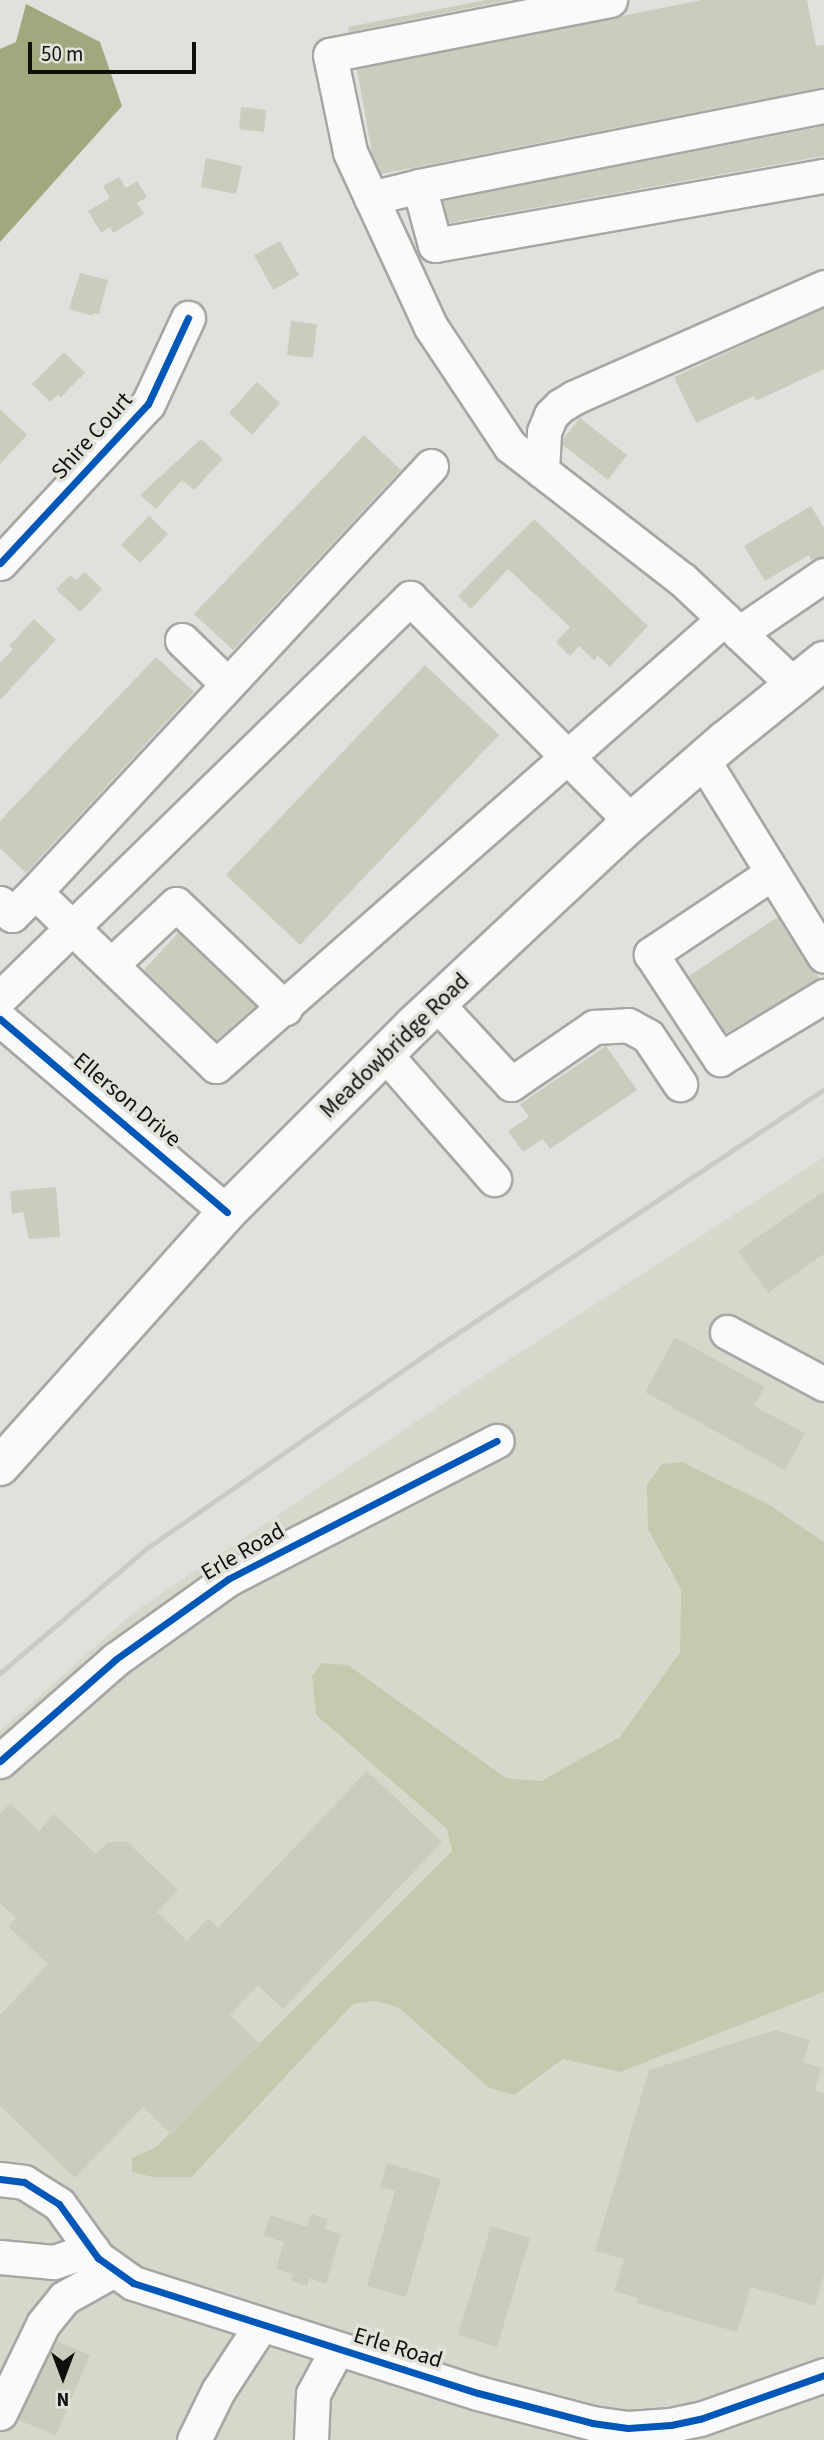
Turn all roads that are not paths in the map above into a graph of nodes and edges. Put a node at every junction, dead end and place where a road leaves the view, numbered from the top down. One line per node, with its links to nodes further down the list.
1 (610, 0): 5 (street)
2 (824, 106): 4 (street)
3 (824, 176): 4 (street)
4 (419, 186): 5 (street)
5 (371, 198): 9 (street)
6 (824, 287): 9 (street)
7 (188, 318): 10 (street, Shire Court)
8 (431, 466): 15 (street)
9 (542, 471): 12 (street)
10 (0, 563)
11 (824, 575): 12 (street)
12 (732, 626): 16 (street); 17 (street)
13 (181, 640): 15 (street)
14 (824, 661): 16 (main road, Meadowbridge Road)
15 (226, 683): 21 (street)
16 (794, 685): 18 (main road, Meadowbridge Road)
17 (567, 756): 19 (street); 23 (street); 29 (street)
18 (703, 760): 19 (main road, Meadowbridge Road); 20 (street)
19 (632, 822): 28 (main road, Meadowbridge Road)
20 (772, 873): 24 (street); 26 (street)
21 (35, 892): 22 (street); 23 (street)
22 (0, 903)
23 (72, 928): 25 (street); 27 (street)
24 (824, 956)
25 (111, 965): 29 (street); 29 (street)
26 (824, 996)
27 (0, 998)
28 (437, 1004): 31 (main road, Meadowbridge Road); 32 (street)
29 (285, 1008)
30 (0, 1019): 34 (street, Ellerson Drive)
31 (385, 1054): 33 (street); 34 (main road, Meadowbridge Road)
32 (681, 1084)
33 (494, 1179)
34 (228, 1212): 38 (main road, Meadowbridge Road)
35 (727, 1332): 36 (street)
36 (824, 1384)
37 (497, 1441): 39 (street, Erle Road)
38 (0, 1466)
39 (0, 1761)
40 (0, 2179): 42 (street)
41 (0, 2257): 42 (street)
42 (102, 2260): 43 (street, Erle Road); 46 (street)
43 (261, 2325): 44 (street, Erle Road); 48 (street)
44 (337, 2349): 47 (street, Erle Road); 49 (street)
45 (824, 2375): 47 (street, Erle Road)
46 (0, 2413)
47 (719, 2427)
48 (194, 2440)
49 (311, 2440)

